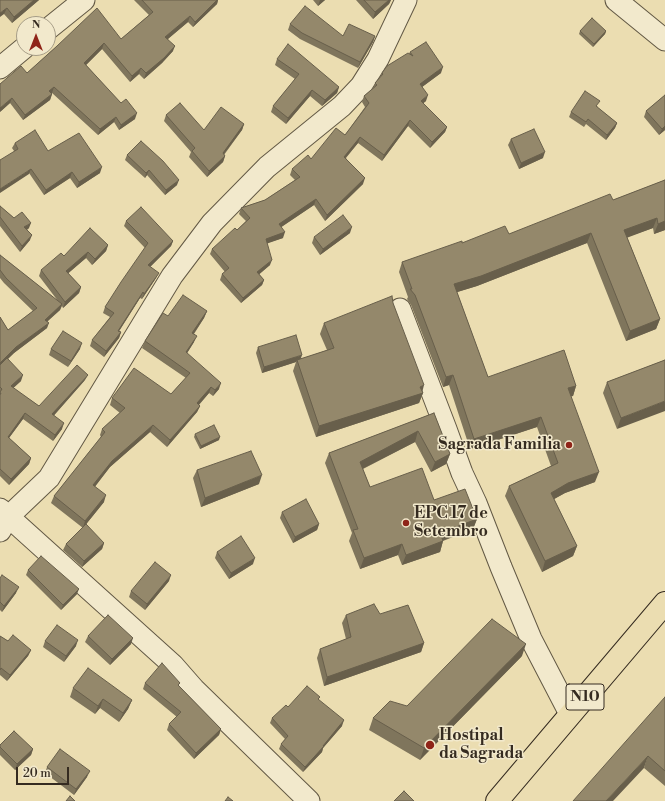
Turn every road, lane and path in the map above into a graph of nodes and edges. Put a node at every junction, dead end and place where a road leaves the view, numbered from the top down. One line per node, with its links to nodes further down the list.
1 (84, 0): 4 (street)
2 (406, 0): 9 (street)
3 (616, 0): 5 (street)
4 (56, 23)
5 (665, 40)
6 (16, 55): 7 (street)
7 (0, 68)
8 (400, 309): 11 (street)
9 (3, 519): 13 (street)
10 (665, 603): 11 (main road, N10)
11 (570, 714): 12 (main road, N10)
12 (502, 798)
13 (309, 801)

